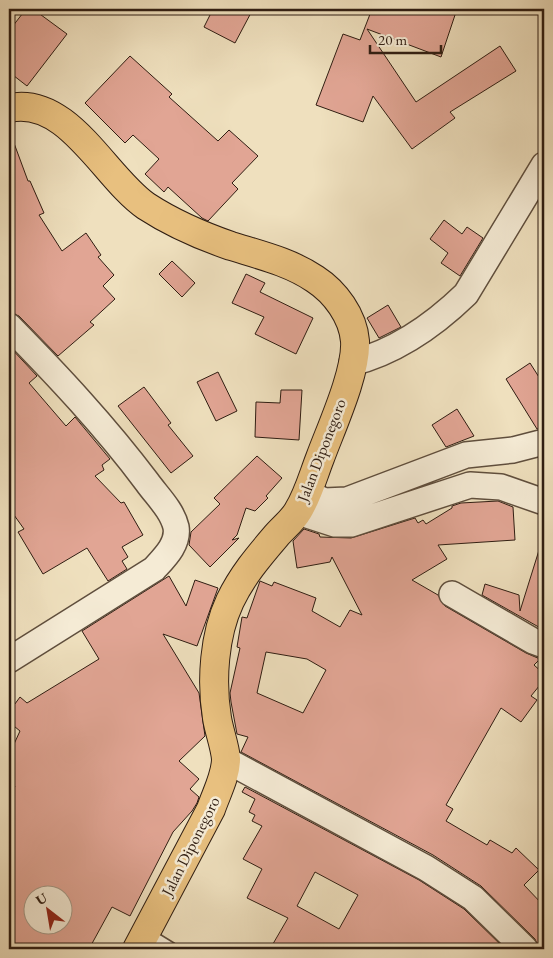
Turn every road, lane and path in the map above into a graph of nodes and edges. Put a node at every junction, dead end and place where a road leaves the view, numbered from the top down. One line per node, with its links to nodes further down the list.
1 (9, 108): 4 (highway, Jalan Diponegoro)
2 (544, 165): 4 (street)
3 (9, 326): 10 (street)
4 (352, 363): 6 (highway, Jalan Diponegoro)
5 (544, 442): 6 (street)
6 (302, 502): 7 (street); 11 (highway, Jalan Diponegoro)
7 (544, 502)
8 (452, 594): 9 (street)
9 (544, 645)
10 (9, 660)
11 (226, 760): 12 (highway, Jalan Diponegoro); 14 (street)
12 (141, 941): 13 (lane)
13 (171, 949)
14 (526, 949)

